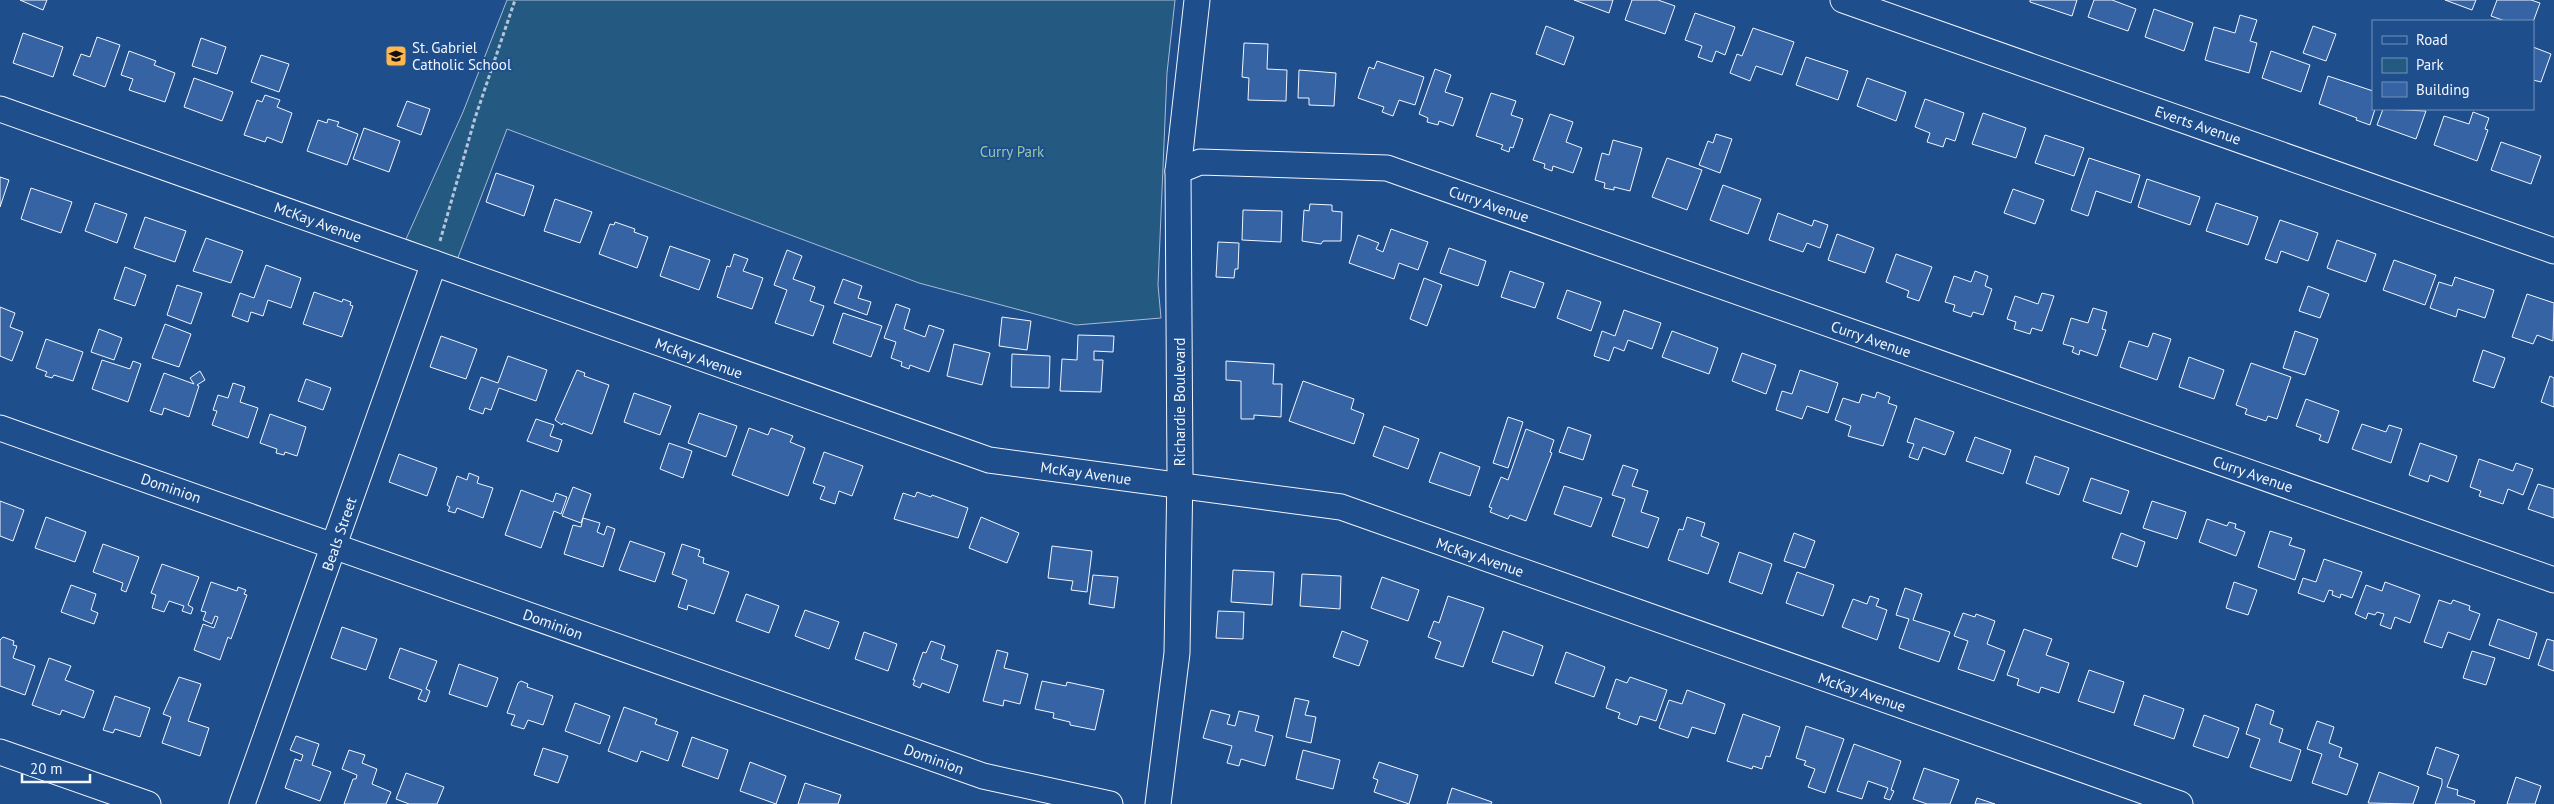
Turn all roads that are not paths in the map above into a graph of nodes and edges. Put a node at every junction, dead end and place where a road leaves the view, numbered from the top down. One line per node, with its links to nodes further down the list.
1 (1197, 0): 4 (street, Richardie Boulevard)
2 (1843, 0): 5 (street, Everts Avenue)
3 (0, 110): 6 (street, McKay Avenue)
4 (1178, 171): 8 (street, Richardie Boulevard); 10 (street, Curry Avenue)
5 (2554, 251)
6 (436, 253): 8 (street, McKay Avenue); 9 (street, Beals Street)
7 (0, 428): 9 (street, Dominion)
8 (1180, 485): 15 (street, Richardie Boulevard); 16 (street, McKay Avenue)
9 (335, 546): 13 (street, Beals Street); 14 (street, Dominion)
10 (2554, 580)
11 (0, 752): 12 (street)
12 (148, 804)
13 (242, 804)
14 (1110, 804)
15 (1158, 804)
16 (2180, 804)

